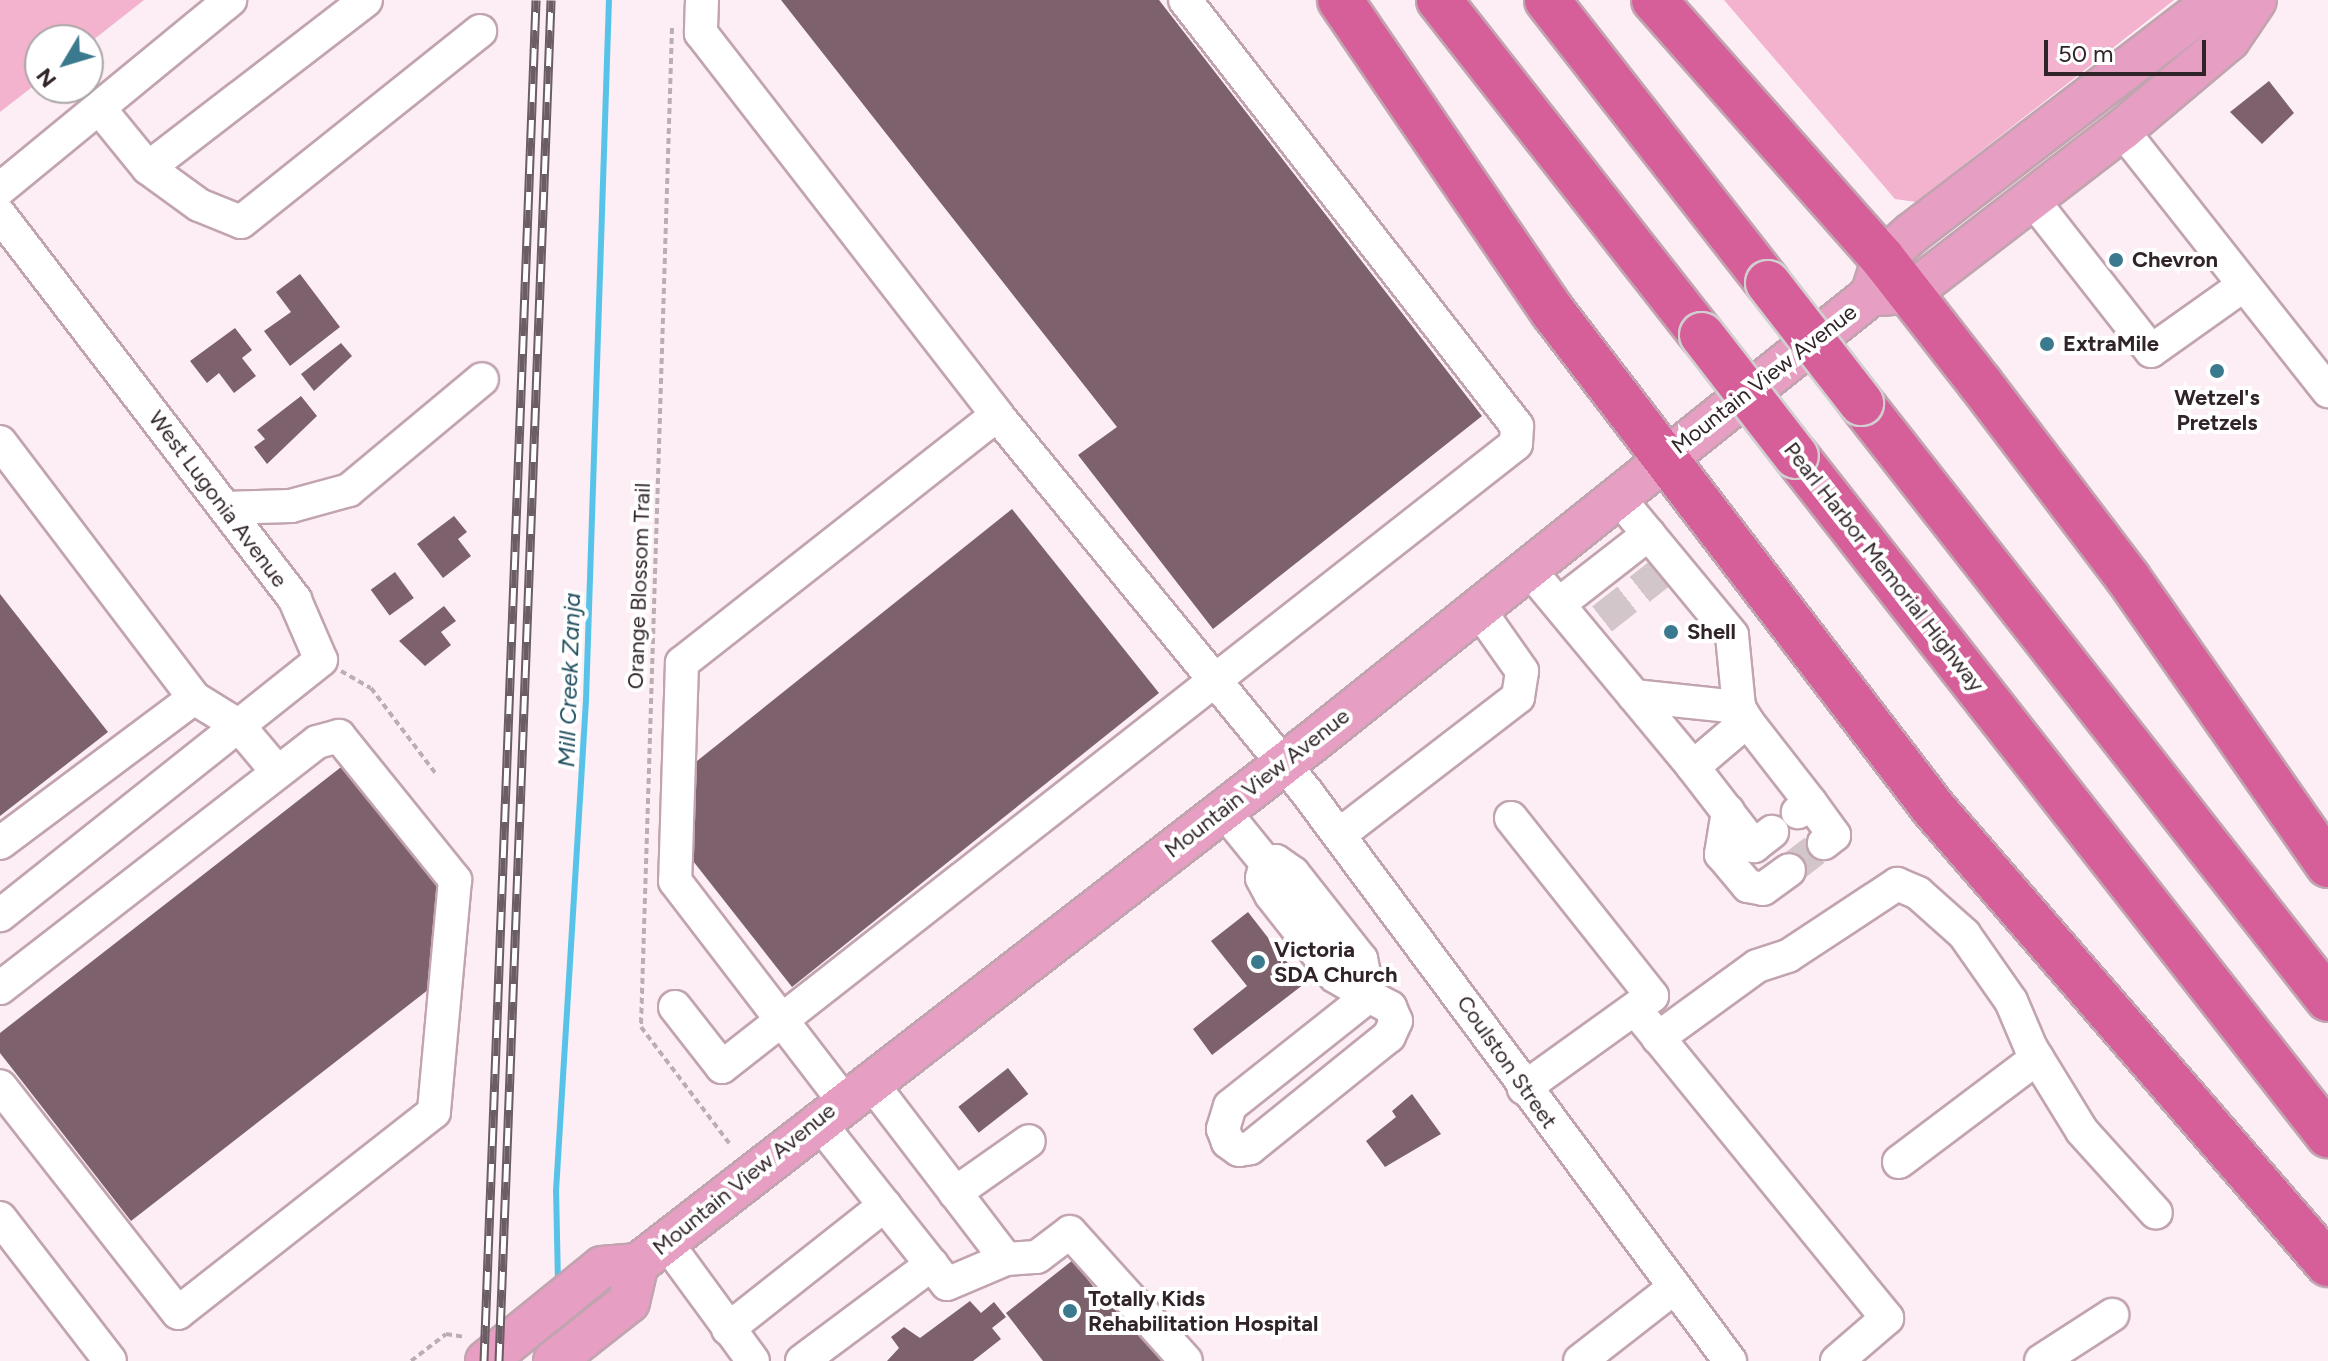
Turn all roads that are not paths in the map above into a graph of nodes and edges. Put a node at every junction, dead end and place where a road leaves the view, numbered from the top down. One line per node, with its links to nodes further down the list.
1 (230, 0): 13 (street)
2 (366, 0): 15 (street)
3 (702, 0): 23 (street, Coulston Street)
4 (1185, 0): 32 (street)
5 (1340, 0): 25 (highway)
6 (1439, 0): 61 (highway, Pearl Harbor Memorial Highway, bridge)
7 (1547, 0): 52 (highway, bridge)
8 (1654, 0): 19 (highway)
9 (2230, 0): 19 (main road, Mountain View Avenue)
10 (2248, 0): 14 (main road)
11 (2256, 0): 14 (main road, Mountain View Avenue)
12 (480, 31): 15 (street)
13 (99, 108): 15 (street); 16 (street)
14 (2122, 130): 17 (main road, Mountain View Avenue); 20 (street)
15 (148, 168)
16 (0, 189)
17 (2032, 199): 19 (main road, Mountain View Avenue); 20 (street)
18 (0, 215): 27 (street, West Lugonia Avenue)
19 (1888, 282): 25 (main road, Mountain View Avenue); 47 (highway)
20 (2244, 285): 22 (street)
21 (482, 379): 27 (street)
22 (2326, 384)
23 (997, 415): 32 (street, Coulston Street); 55 (street)
24 (0, 442): 34 (street)
25 (1663, 459): 26 (main road, Mountain View Avenue); 71 (highway)
26 (1617, 496): 28 (street); 29 (main road, Mountain View Avenue)
27 (226, 508): 36 (street, West Lugonia Avenue)
28 (1649, 534): 30 (street); 35 (street)
29 (1528, 568): 30 (street); 31 (main road, Mountain View Avenue)
30 (1559, 604): 33 (street)
31 (1477, 607): 37 (main road, Mountain View Avenue); 44 (street)
32 (1214, 681): 37 (street, Coulston Street); 55 (street)
33 (1634, 696): 35 (street); 38 (street)
34 (194, 698): 36 (street); 45 (street)
35 (1743, 714): 38 (street); 46 (street)
36 (238, 725): 39 (street); 49 (street)
37 (1284, 764): 40 (main road, Mountain View Avenue); 44 (street, Coulston Street)
38 (1693, 767): 41 (street)
39 (275, 769): 50 (street); 58 (street)
40 (1223, 810): 51 (street); 60 (main road, Mountain View Avenue)
41 (1728, 811): 43 (street); 48 (street)
42 (1511, 818): 54 (street)
43 (1772, 832)
44 (1339, 835): 59 (street, Coulston Street)
45 (0, 843)
46 (1824, 843)
47 (2328, 865)
48 (1789, 870)
49 (0, 915)
50 (0, 988)
51 (1369, 996): 51 (street)
52 (2328, 999)
53 (675, 1007): 55 (street)
54 (1635, 1009): 56 (street); 59 (street)
55 (781, 1021): 60 (street)
56 (1658, 1038): 57 (street); 83 (street)
57 (2037, 1058): 63 (street); 66 (street)
58 (0, 1086)
59 (1524, 1088): 72 (street, Coulston Street)
60 (843, 1100): 64 (street); 65 (street); 68 (main road, Mountain View Avenue)
61 (2328, 1135)
62 (1029, 1141): 64 (street)
63 (1899, 1162)
64 (955, 1193): 69 (street)
65 (885, 1205): 70 (street); 74 (street)
66 (2156, 1213)
67 (0, 1218): 76 (street)
68 (635, 1258): 74 (street); 75 (main road, Mountain View Avenue); 77 (main road, Mountain View Avenue)
69 (1006, 1259): 70 (street); 80 (street)
70 (932, 1264): 79 (street)
71 (2328, 1264)
72 (1675, 1287): 81 (street); 82 (street, Coulston Street)
73 (2112, 1315): 84 (street)
74 (728, 1329): 78 (street)
75 (486, 1347)
76 (110, 1361)
77 (554, 1361)
78 (753, 1361)
79 (802, 1361)
80 (1186, 1361)
81 (1580, 1361)
82 (1730, 1361)
83 (1837, 1361)
84 (2041, 1361)

